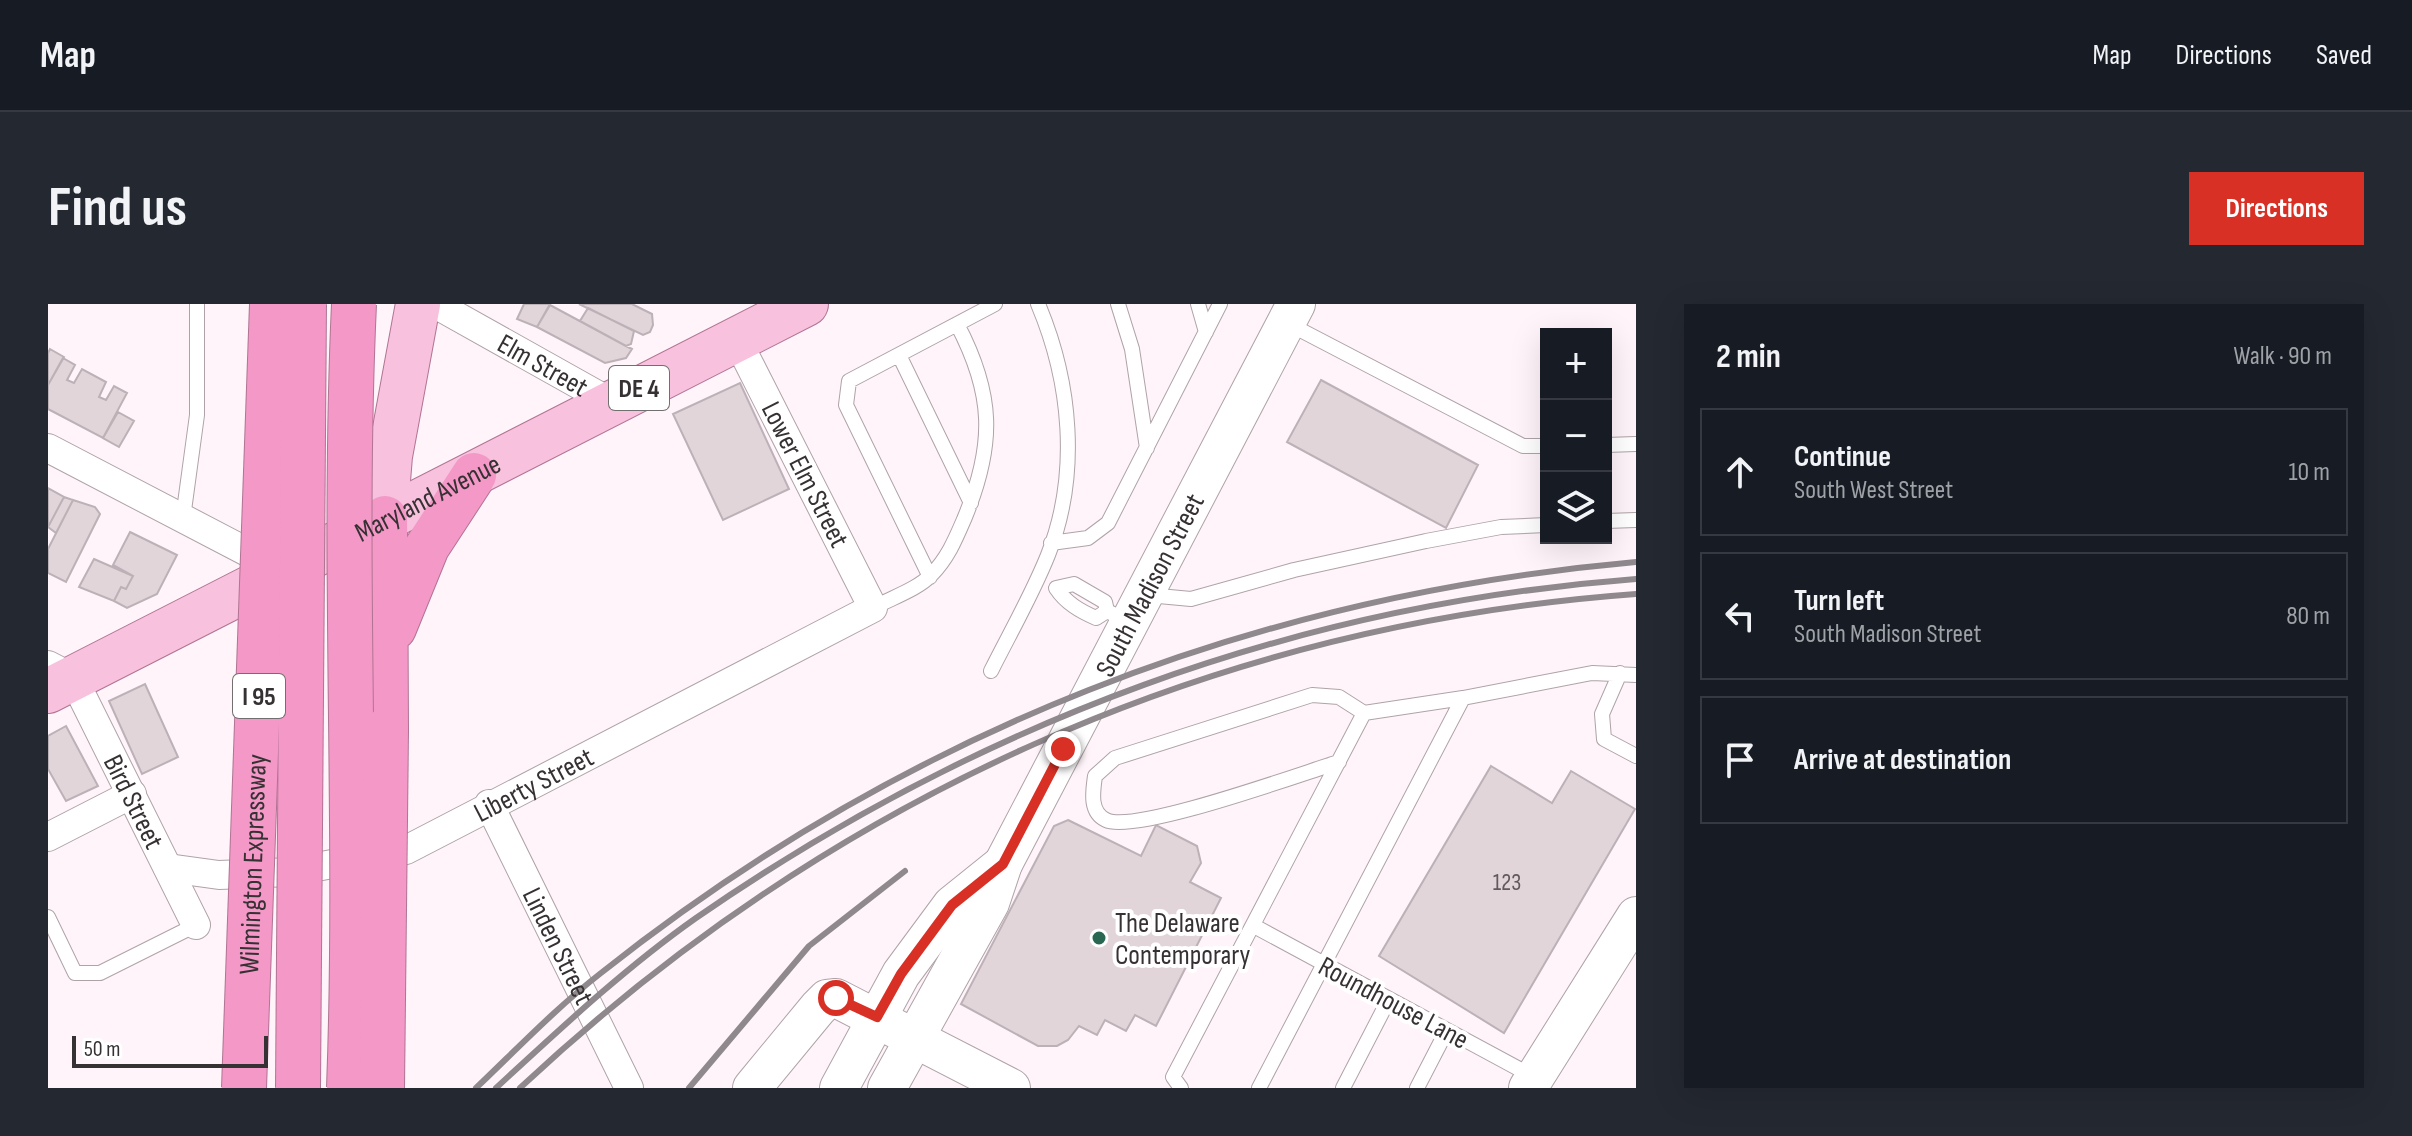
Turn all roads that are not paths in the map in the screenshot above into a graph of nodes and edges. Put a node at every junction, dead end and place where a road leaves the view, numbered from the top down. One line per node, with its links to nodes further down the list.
1 (197, 304): 26 (lane)
2 (272, 304): 61 (highway, Wilmington Expressway / I 95, bridge)
3 (304, 304): 62 (highway, bridge)
4 (354, 304): 63 (highway, bridge)
5 (418, 304): 27 (main road)
6 (435, 304): 18 (street, Elm Street)
7 (806, 304): 16 (main road, Maryland Avenue / DE 4)
8 (995, 304): 14 (lane)
9 (1038, 304): 31 (lane)
10 (1118, 304): 23 (lane)
11 (1198, 304): 15 (lane)
12 (1220, 304): 15 (lane)
13 (1291, 314): 21 (lane); 37 (street, South Madison Street)
14 (957, 324): 17 (lane); 25 (lane)
15 (1206, 332): 23 (lane)
16 (737, 340): 18 (main road, Maryland Avenue / DE 4); 36 (street, Lower Elm Street)
17 (899, 355): 25 (lane); 33 (lane)
18 (610, 402): 24 (main road, Maryland Avenue / DE 4)
19 (1636, 444): 20 (lane)
20 (1612, 445)
21 (1540, 446)
22 (48, 448): 26 (street)
23 (1147, 448): 31 (lane)
24 (474, 475): 27 (main road, Maryland Avenue / DE 4); 35 (highway)
25 (971, 503): 33 (lane)
26 (183, 518): 32 (street)
27 (385, 518): 32 (main road, Maryland Avenue / DE 4); 35 (highway)
28 (1636, 520): 29 (lane)
29 (1612, 521)
30 (1540, 525): 37 (lane)
31 (1051, 543): 34 (lane)
32 (284, 571): 41 (main road, Maryland Avenue / DE 4)
33 (930, 577): 36 (lane)
34 (1036, 580): 37 (lane); 38 (lane)
35 (397, 595): 64 (highway, bridge)
36 (873, 608): 47 (street, Liberty Street)
37 (1127, 610): 49 (street, South Madison Street)
38 (991, 671)
39 (1620, 673): 40 (lane); 42 (lane); 44 (lane)
40 (1636, 675)
41 (56, 678): 46 (street, Bird Street)
42 (1463, 698): 43 (lane); 55 (lane)
43 (1364, 713): 45 (lane); 45 (lane)
44 (1636, 756)
45 (1339, 762): 54 (lane)
46 (132, 794): 48 (street); 50 (street, Bird Street)
47 (489, 804): 50 (street, Liberty Street); 65 (street, Linden Street)
48 (48, 837)
49 (1003, 864): 57 (street, South Madison Street); 59 (street, South Madison Street)
50 (168, 868): 53 (street, Bird Street)
51 (1636, 916): 60 (street)
52 (48, 917): 53 (lane)
53 (196, 925)
54 (1254, 926): 55 (lane, Roundhouse Lane); 70 (lane)
55 (1321, 962): 56 (lane, Roundhouse Lane); 71 (lane)
56 (1389, 999): 58 (lane, Roundhouse Lane); 72 (lane)
57 (877, 1017): 59 (street); 66 (street); 67 (street, South Madison Street)
58 (1447, 1030): 60 (lane, Roundhouse Lane); 73 (lane)
59 (915, 1037): 68 (street, South Madison Street); 69 (street)
60 (1531, 1083)
61 (244, 1088)
62 (298, 1088)
63 (349, 1088)
64 (382, 1088)
65 (629, 1088)
66 (752, 1088)
67 (839, 1088)
68 (887, 1088)
69 (1011, 1088)
70 (1181, 1088)
71 (1259, 1088)
72 (1343, 1088)
73 (1417, 1088)

